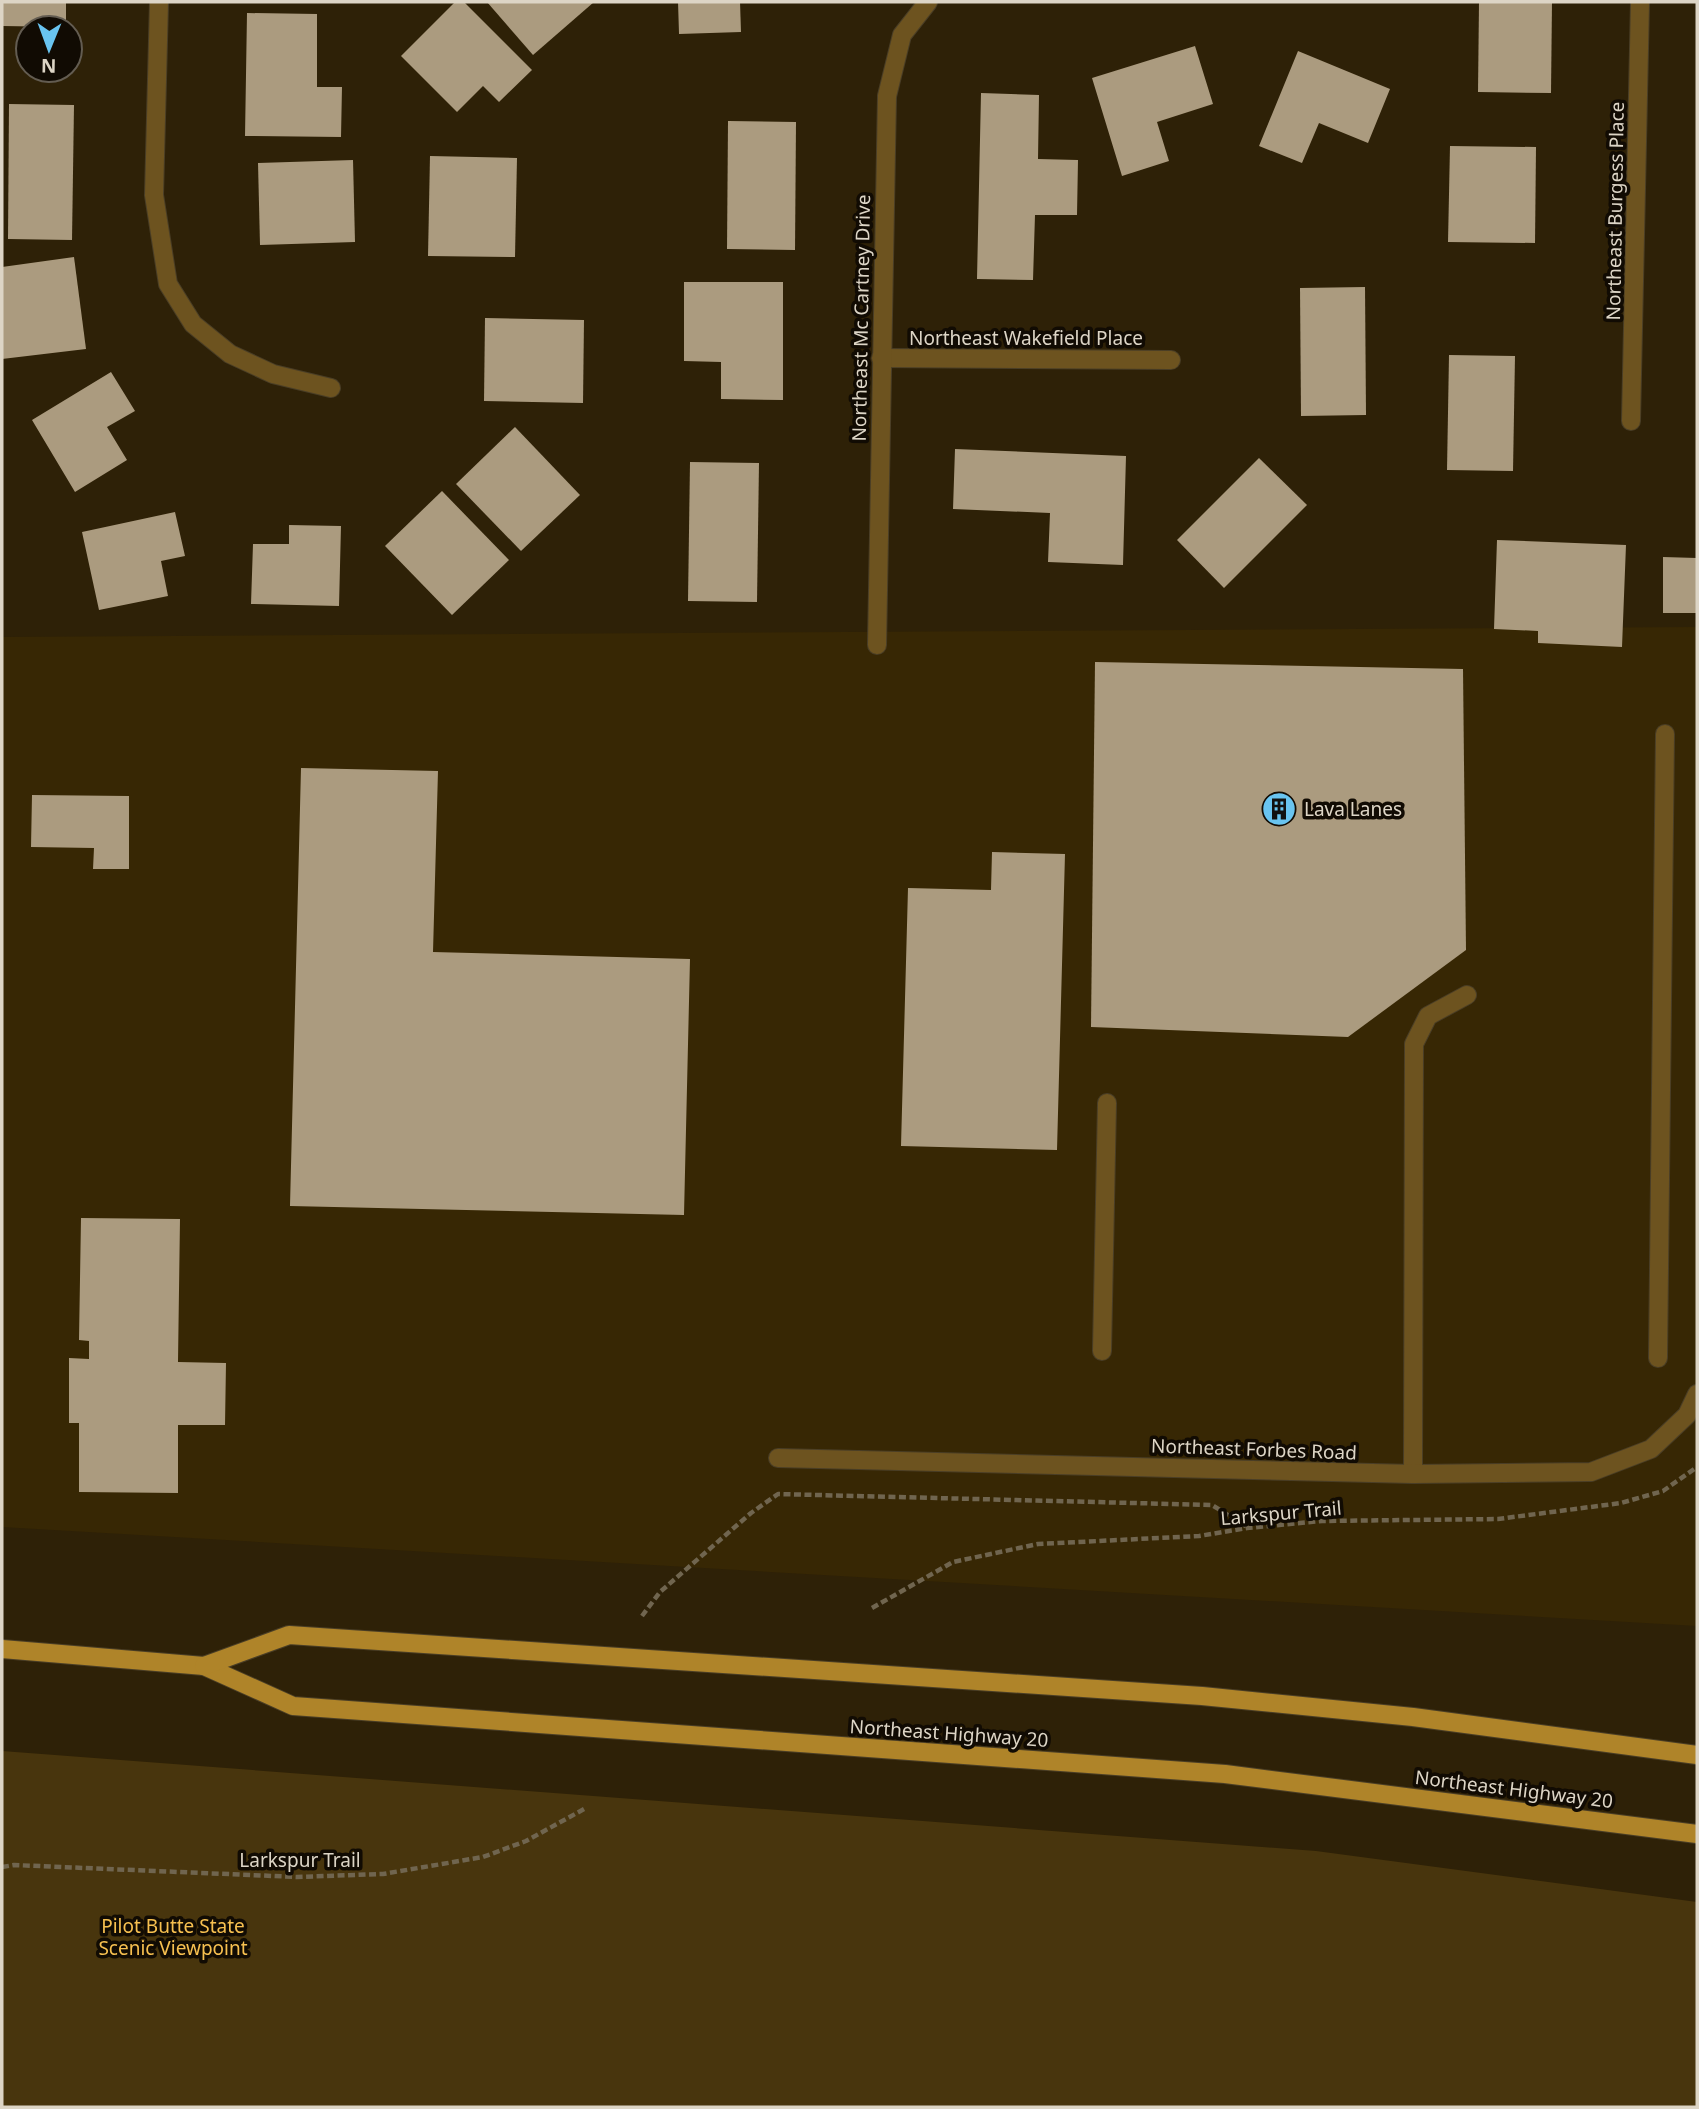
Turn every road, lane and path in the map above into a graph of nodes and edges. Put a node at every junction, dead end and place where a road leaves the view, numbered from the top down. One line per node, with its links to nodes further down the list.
1 (159, 2): 6 (street)
2 (928, 2): 4 (street, Northeast Mc Cartney Drive)
3 (1640, 2): 7 (street, Northeast Burgess Place)
4 (881, 359): 5 (street, Northeast Wakefield Place); 8 (street, Northeast Mc Cartney Drive)
5 (1171, 360)
6 (331, 388)
7 (1632, 421)
8 (877, 645)
9 (1665, 734): 13 (street)
10 (1467, 995): 17 (street)
11 (1107, 1103): 12 (street)
12 (1102, 1351)
13 (1658, 1358)
14 (1697, 1394): 17 (street, Northeast Forbes Road)
15 (778, 1458): 17 (street, Northeast Forbes Road)
16 (1697, 1468): 18 (path, Larkspur Trail)
17 (1413, 1475)
18 (1247, 1528): 19 (path, Larkspur Trail); 20 (path)
19 (872, 1608)
20 (642, 1616)
21 (2, 1649): 22 (main road, Northeast Highway 20)
22 (204, 1666): 23 (main road, Northeast Highway 20); 25 (main road, Northeast Highway 20)
23 (1697, 1755)
24 (586, 1808): 26 (path, Larkspur Trail)
25 (1697, 1834)
26 (2, 1867)

